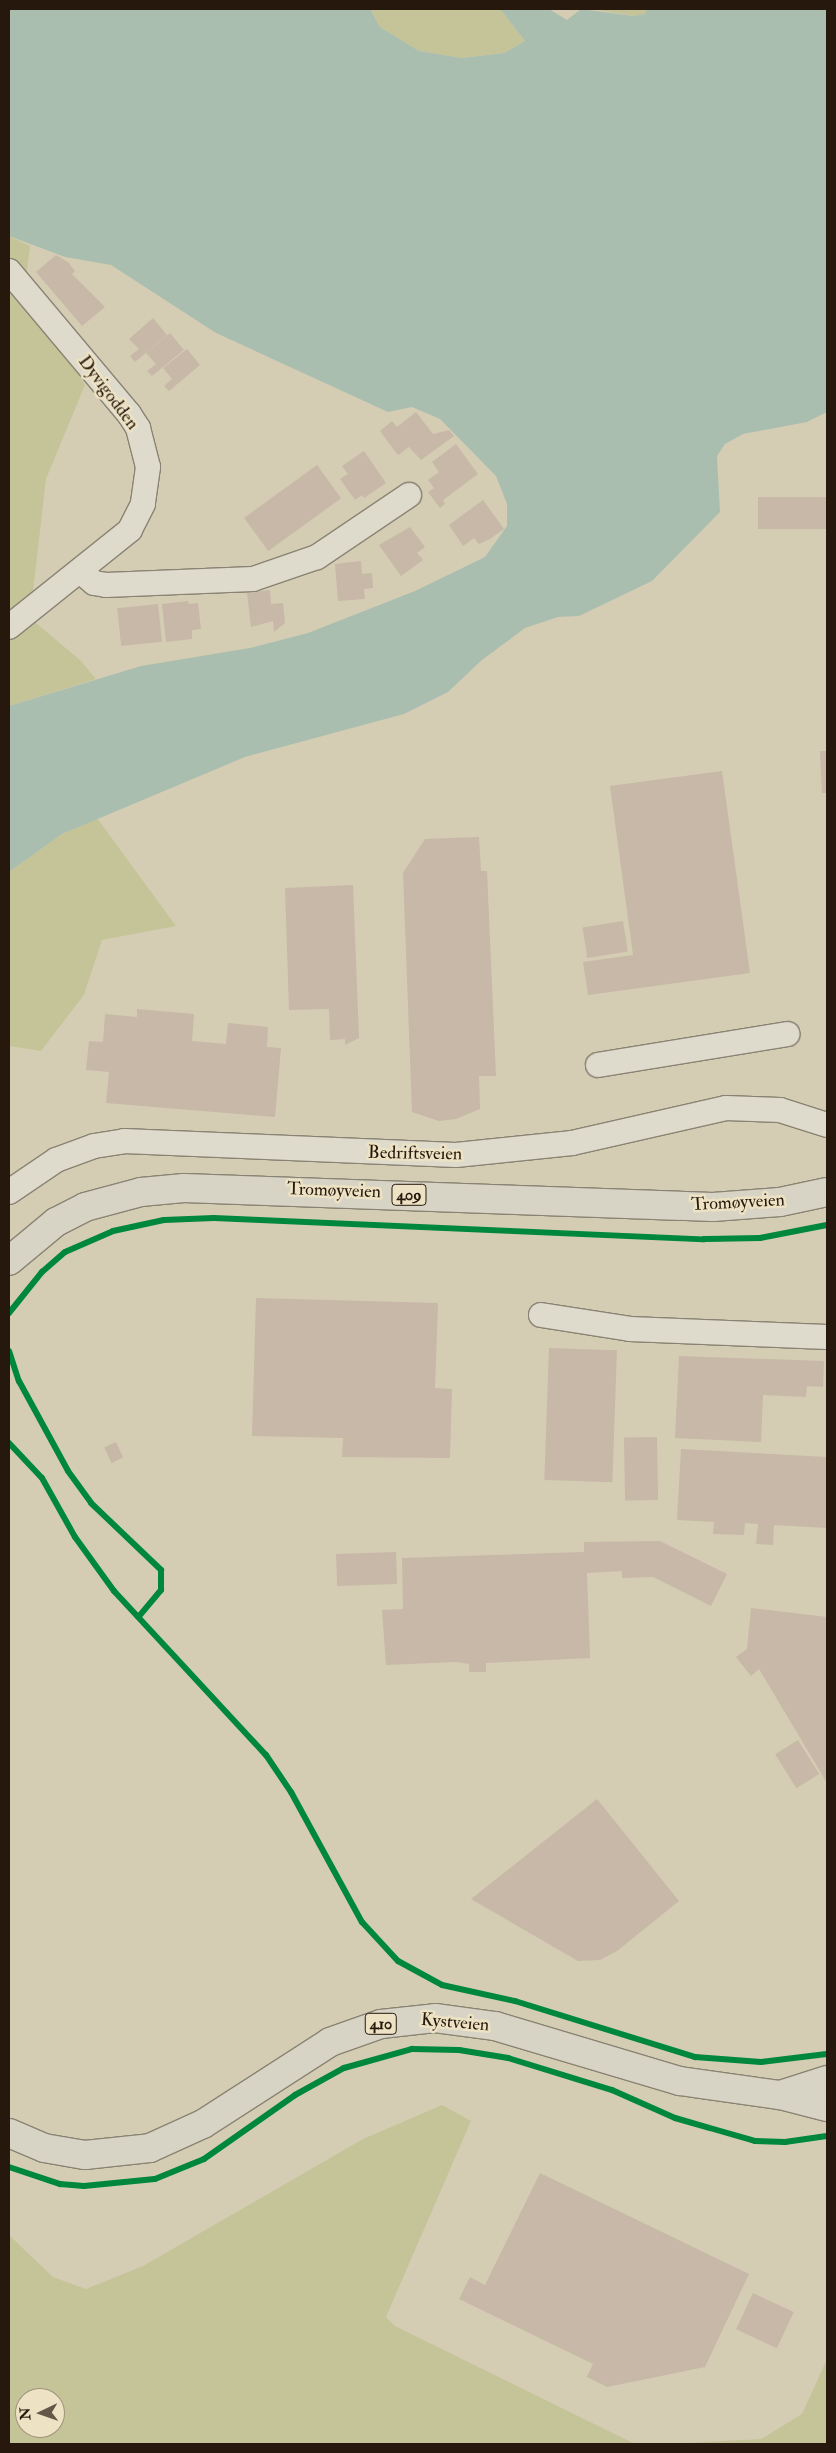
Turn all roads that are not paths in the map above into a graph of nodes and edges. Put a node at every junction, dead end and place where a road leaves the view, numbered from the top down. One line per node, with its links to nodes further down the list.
1 (9, 271): 3 (street, Dyvigodden)
2 (409, 494): 3 (street)
3 (81, 572): 4 (street, Dyvigodden)
4 (9, 627)
5 (787, 1034): 6 (street)
6 (598, 1065)
7 (827, 1126): 8 (street, Bedriftsveien)
8 (9, 1192)
9 (827, 1192): 10 (main road, Tromøyveien / 409)
10 (9, 1262)
11 (541, 1315): 12 (street)
12 (827, 1337)
13 (827, 2080): 14 (main road, Kystveien / 410)
14 (780, 2094): 15 (main road, Kystveien / 410); 16 (main road, Kystveien / 410)
15 (827, 2107)
16 (9, 2133)

